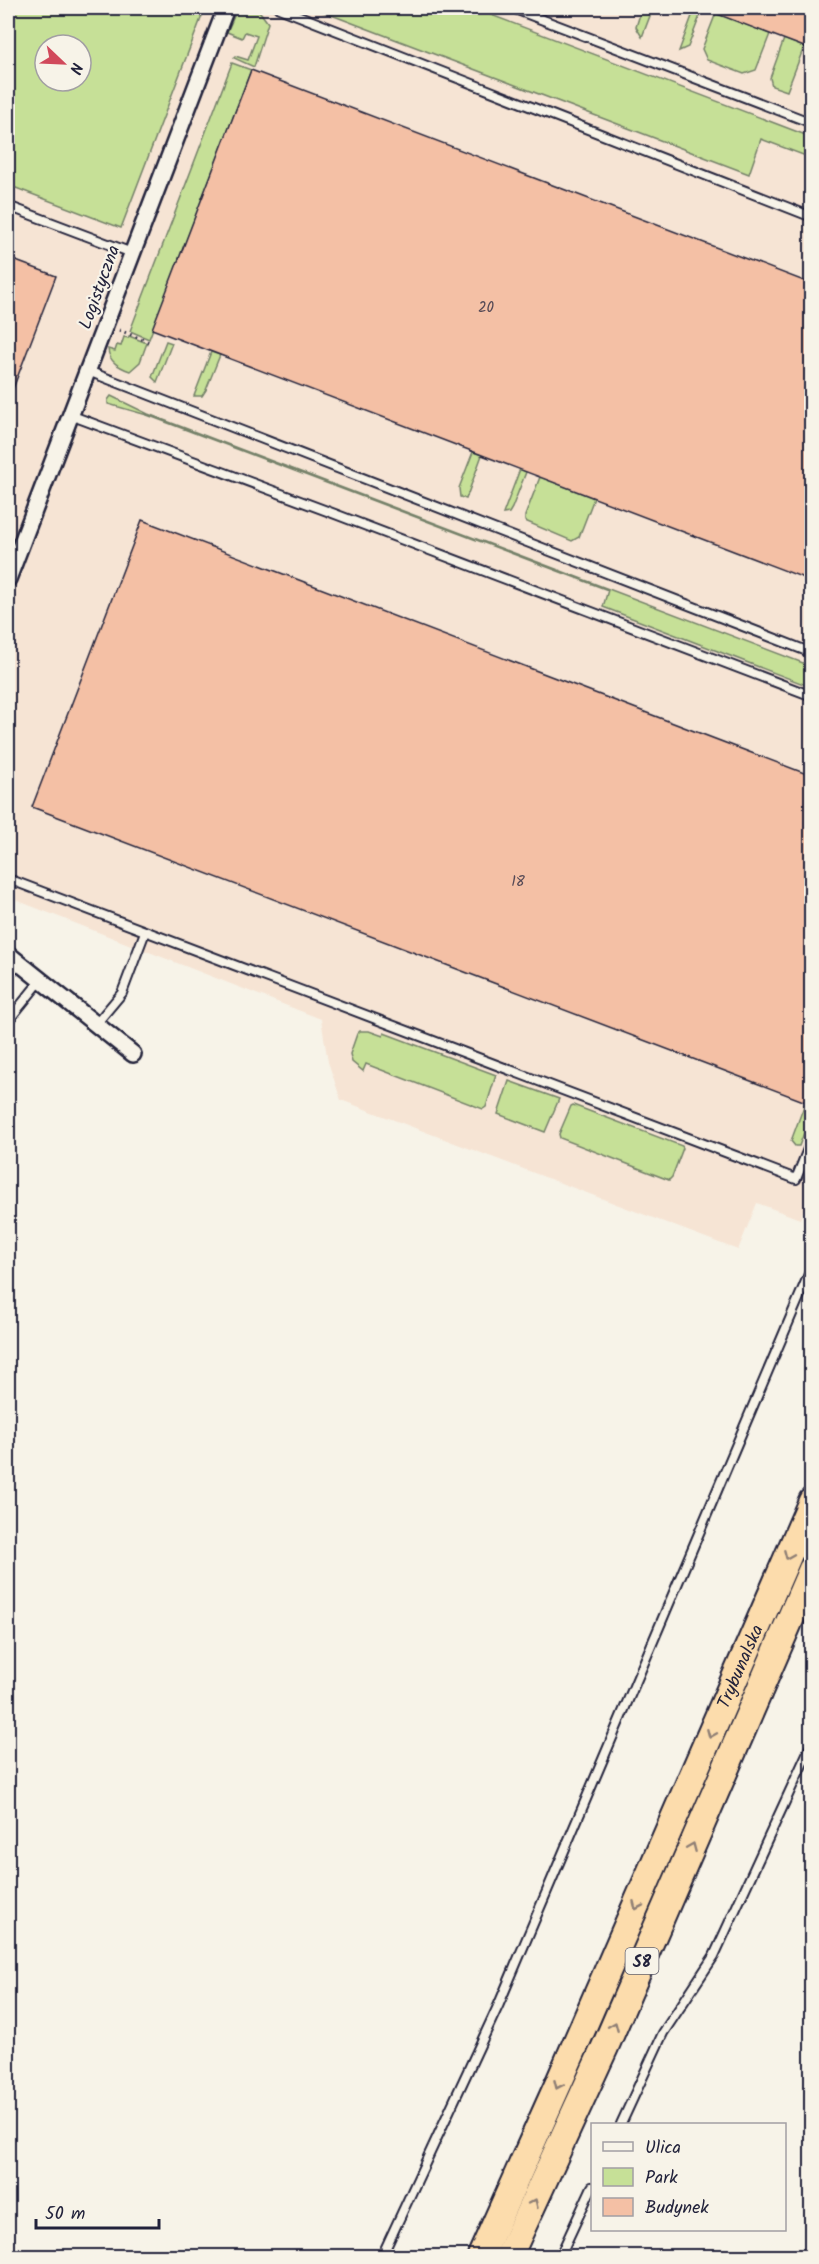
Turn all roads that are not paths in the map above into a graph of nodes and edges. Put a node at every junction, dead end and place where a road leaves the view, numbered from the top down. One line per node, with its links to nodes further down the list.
1 (226, 8): 7 (street, Logistyczna)
2 (279, 8): 6 (lane)
3 (512, 8): 4 (lane)
4 (812, 123)
5 (8, 207): 7 (lane)
6 (812, 217)
7 (132, 253): 8 (street, Logistyczna)
8 (88, 371): 9 (street, Logistyczna); 11 (lane)
9 (70, 415): 10 (street, Logistyczna); 12 (lane)
10 (8, 579)
11 (812, 653)
12 (812, 696)
13 (10, 879): 14 (lane)
14 (145, 932): 18 (lane); 20 (lane)
15 (8, 954): 16 (street)
16 (41, 980): 17 (lane); 18 (street)
17 (8, 1021)
18 (96, 1024): 19 (street)
19 (133, 1054)
20 (812, 1139)
21 (812, 1267): 27 (lane)
22 (812, 1501): 28 (highway, Trybunalska / S8, one-way to 28)
23 (812, 1569): 29 (highway, Trybunalska / S8, one-way to 23)
24 (812, 1743): 25 (lane)
25 (621, 2123)
26 (591, 2189): 30 (lane)
27 (382, 2256)
28 (481, 2256)
29 (509, 2256)
30 (560, 2256)

